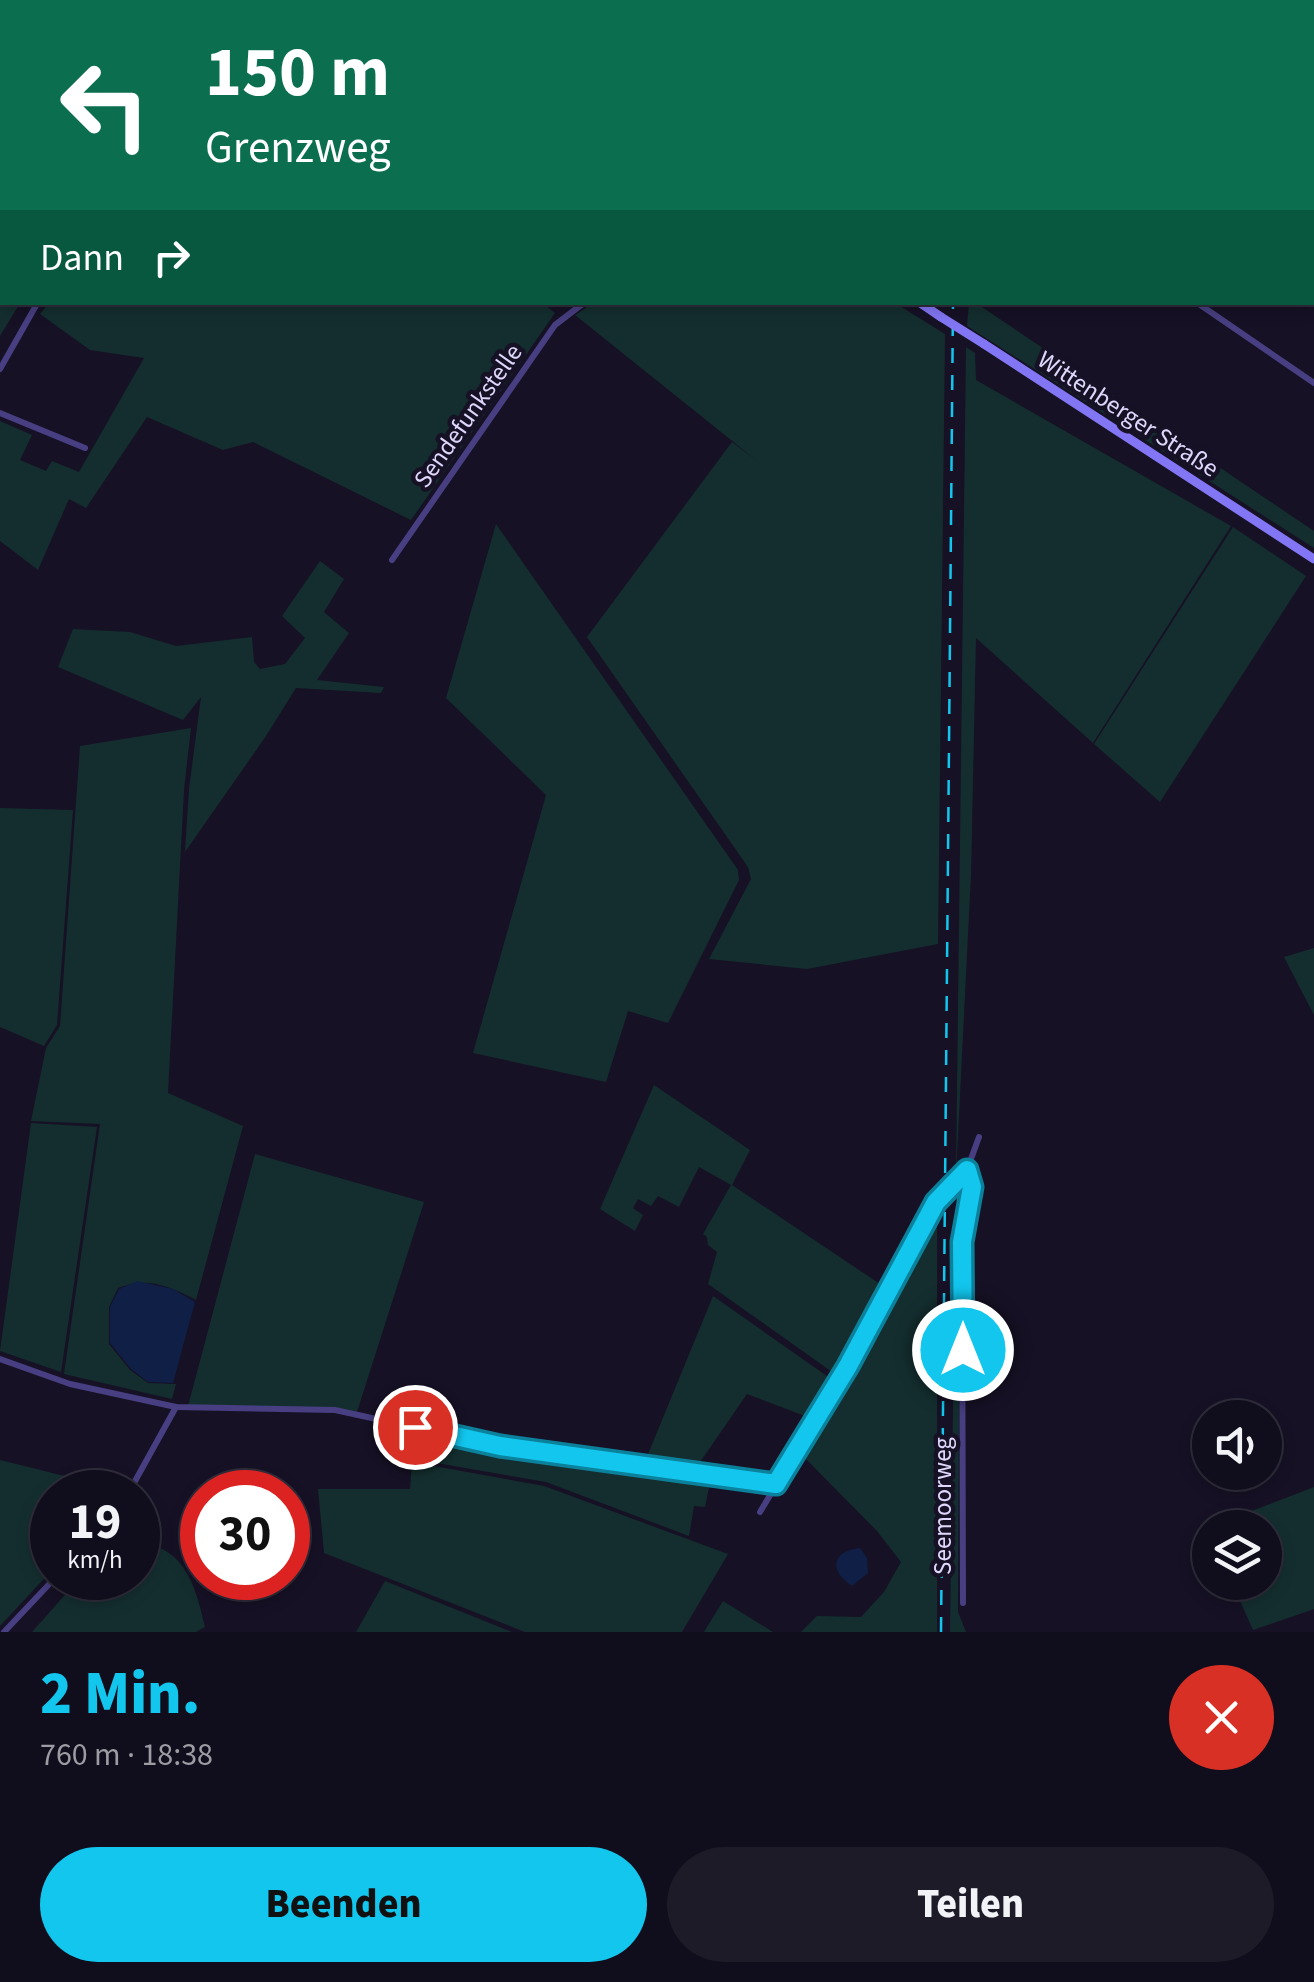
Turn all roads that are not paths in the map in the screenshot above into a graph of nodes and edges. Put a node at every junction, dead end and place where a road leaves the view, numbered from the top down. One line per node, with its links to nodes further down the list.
1 (36, 305): 5 (street)
2 (580, 305): 10 (street, Sendefunkstelle)
3 (924, 305): 9 (main road, Wittenberger Straße, bridge)
4 (1200, 305): 6 (street)
5 (0, 369)
6 (1314, 383)
7 (0, 413): 8 (street)
8 (84, 448)
9 (1314, 559)
10 (392, 560)
11 (979, 1137): 12 (street)
12 (967, 1170): 16 (street); 19 (street, Seemoorweg)
13 (0, 1359): 14 (street)
14 (176, 1407): 15 (street); 16 (street)
15 (141, 1470)
16 (776, 1484): 17 (street)
17 (760, 1512)
18 (34, 1600): 20 (street)
19 (963, 1604)
20 (4, 1632)

